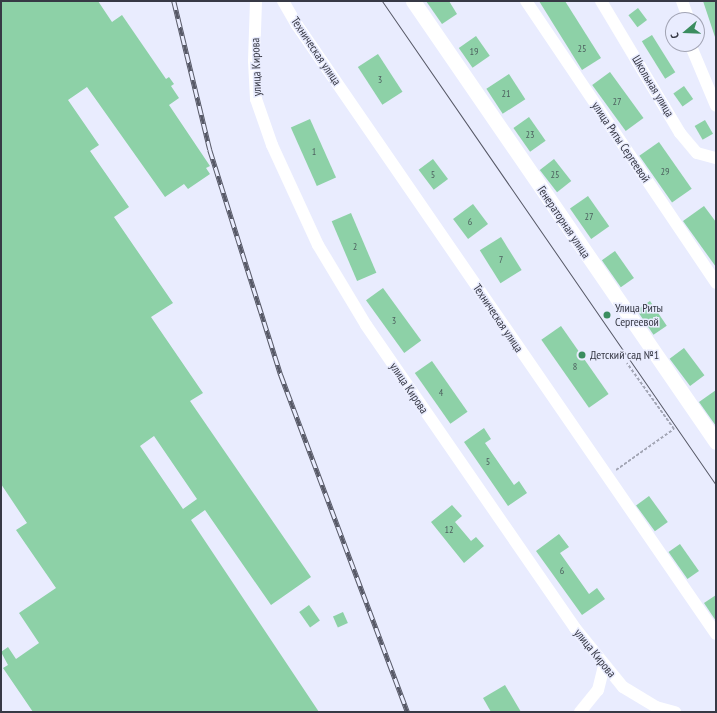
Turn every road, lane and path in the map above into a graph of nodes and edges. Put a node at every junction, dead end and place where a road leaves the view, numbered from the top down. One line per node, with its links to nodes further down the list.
1 (256, 1): 16 (street, улица Кирова)
2 (284, 1): 14 (street, Техническая улица)
3 (414, 1): 13 (main road, Генераторная улица)
4 (526, 1): 11 (street, улица Риты Сергеевой)
5 (601, 1): 10 (street, Школьная улица)
6 (682, 1): 7 (street)
7 (686, 12)
8 (693, 52): 9 (street)
9 (716, 106)
10 (716, 158)
11 (716, 283)
12 (627, 363): 14 (path)
13 (716, 442)
14 (607, 476): 15 (street, Техническая улица)
15 (716, 634)
16 (604, 666): 17 (street); 18 (street, улица Кирова)
17 (580, 712)
18 (676, 712)

